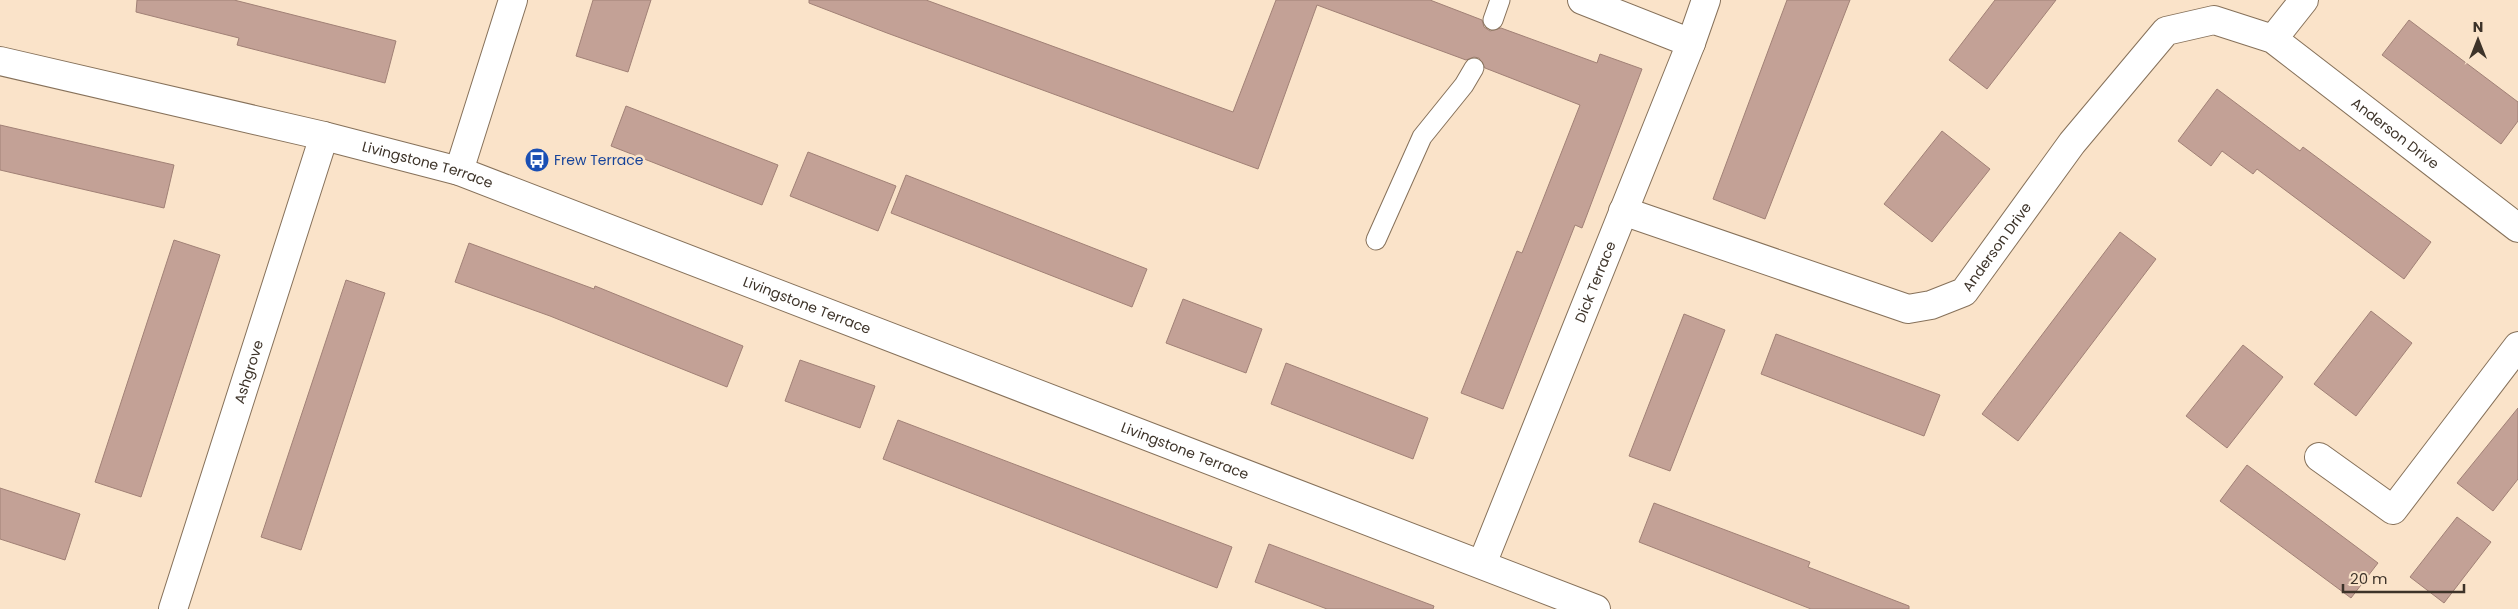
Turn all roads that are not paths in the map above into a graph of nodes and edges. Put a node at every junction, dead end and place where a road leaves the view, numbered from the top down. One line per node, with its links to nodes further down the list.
1 (513, 0): 12 (street)
2 (1500, 0): 6 (lane)
3 (1582, 0): 8 (street)
4 (1706, 0): 8 (street, Dick Terrace)
5 (2304, 0): 7 (street)
6 (1493, 20)
7 (2273, 39): 13 (street, Anderson Drive); 14 (street, Anderson Drive)
8 (1691, 43): 13 (street, Dick Terrace)
9 (0, 61): 11 (street, Livingstone Terrace)
10 (1474, 68): 15 (lane)
11 (324, 136): 12 (street, Livingstone Terrace); 19 (street, Ashgrove)
12 (459, 171): 18 (street, Livingstone Terrace)
13 (1623, 211): 18 (street, Dick Terrace)
14 (2518, 228)
15 (1376, 240)
16 (2518, 346): 17 (street)
17 (2319, 457)
18 (1482, 564): 20 (street, Livingstone Terrace)
19 (173, 609)
20 (1596, 609)

